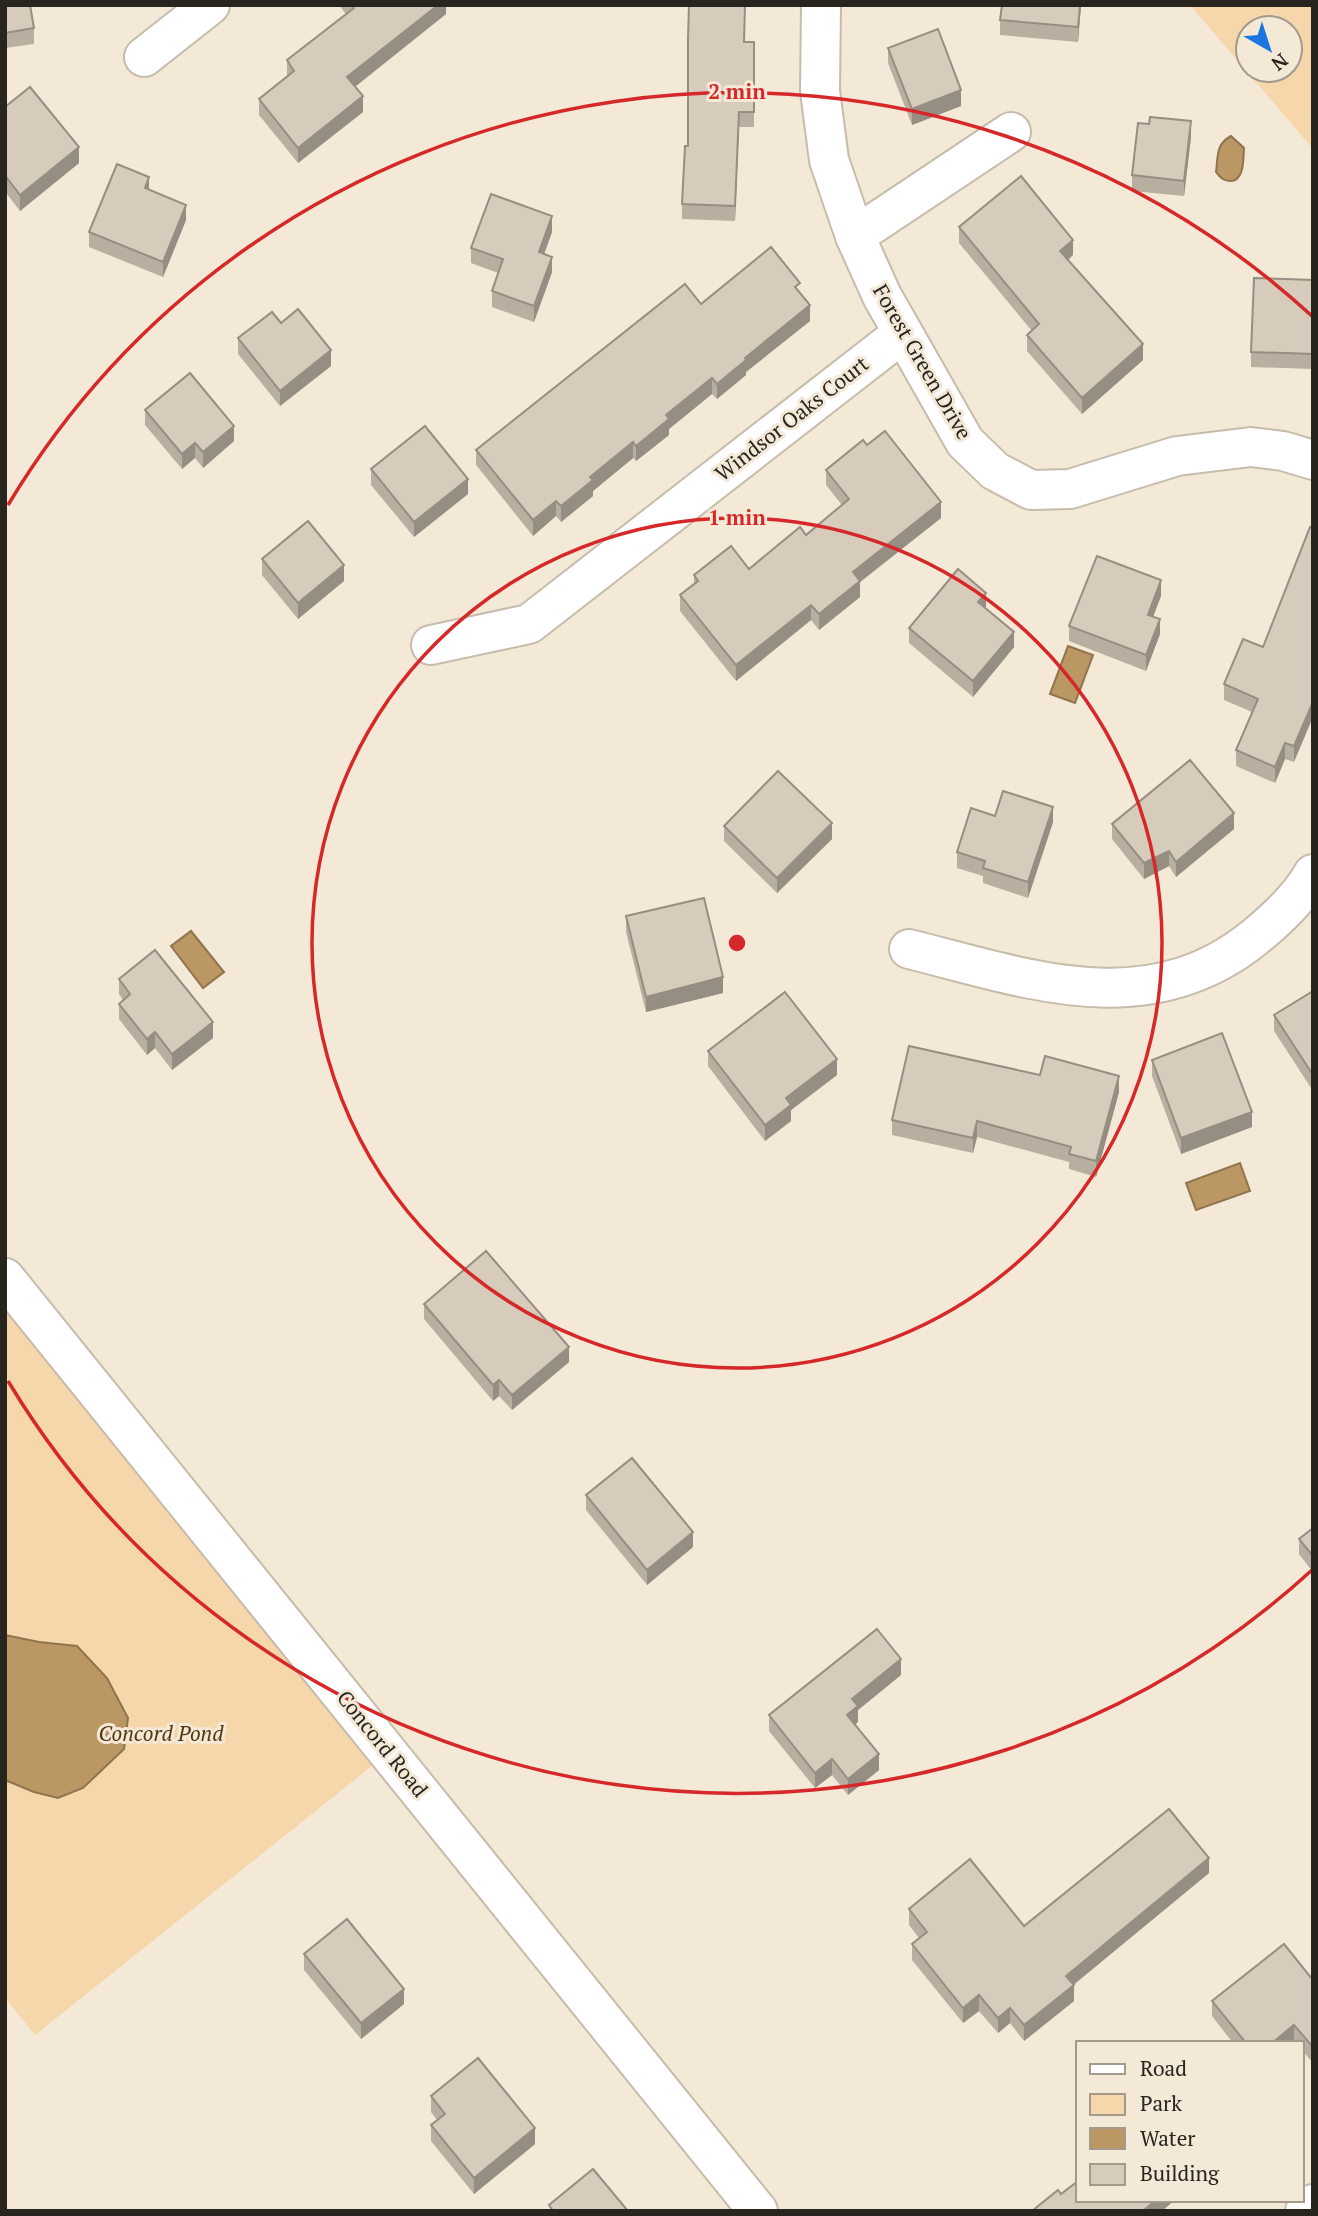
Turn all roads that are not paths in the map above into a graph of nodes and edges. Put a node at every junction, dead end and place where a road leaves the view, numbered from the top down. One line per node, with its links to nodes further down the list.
1 (210, 5): 3 (street)
2 (821, 5): 5 (street, Forest Green Drive)
3 (144, 57)
4 (1011, 132): 5 (street)
5 (855, 236): 6 (street, Forest Green Drive)
6 (903, 333): 7 (street, Forest Green Drive); 8 (street, Windsor Oaks Court)
7 (1313, 460)
8 (431, 645)
9 (1313, 874): 10 (street)
10 (909, 948)
11 (5, 1278): 13 (street, Concord Road)
12 (1313, 2204): 14 (street)
13 (758, 2211)
14 (1305, 2211)

